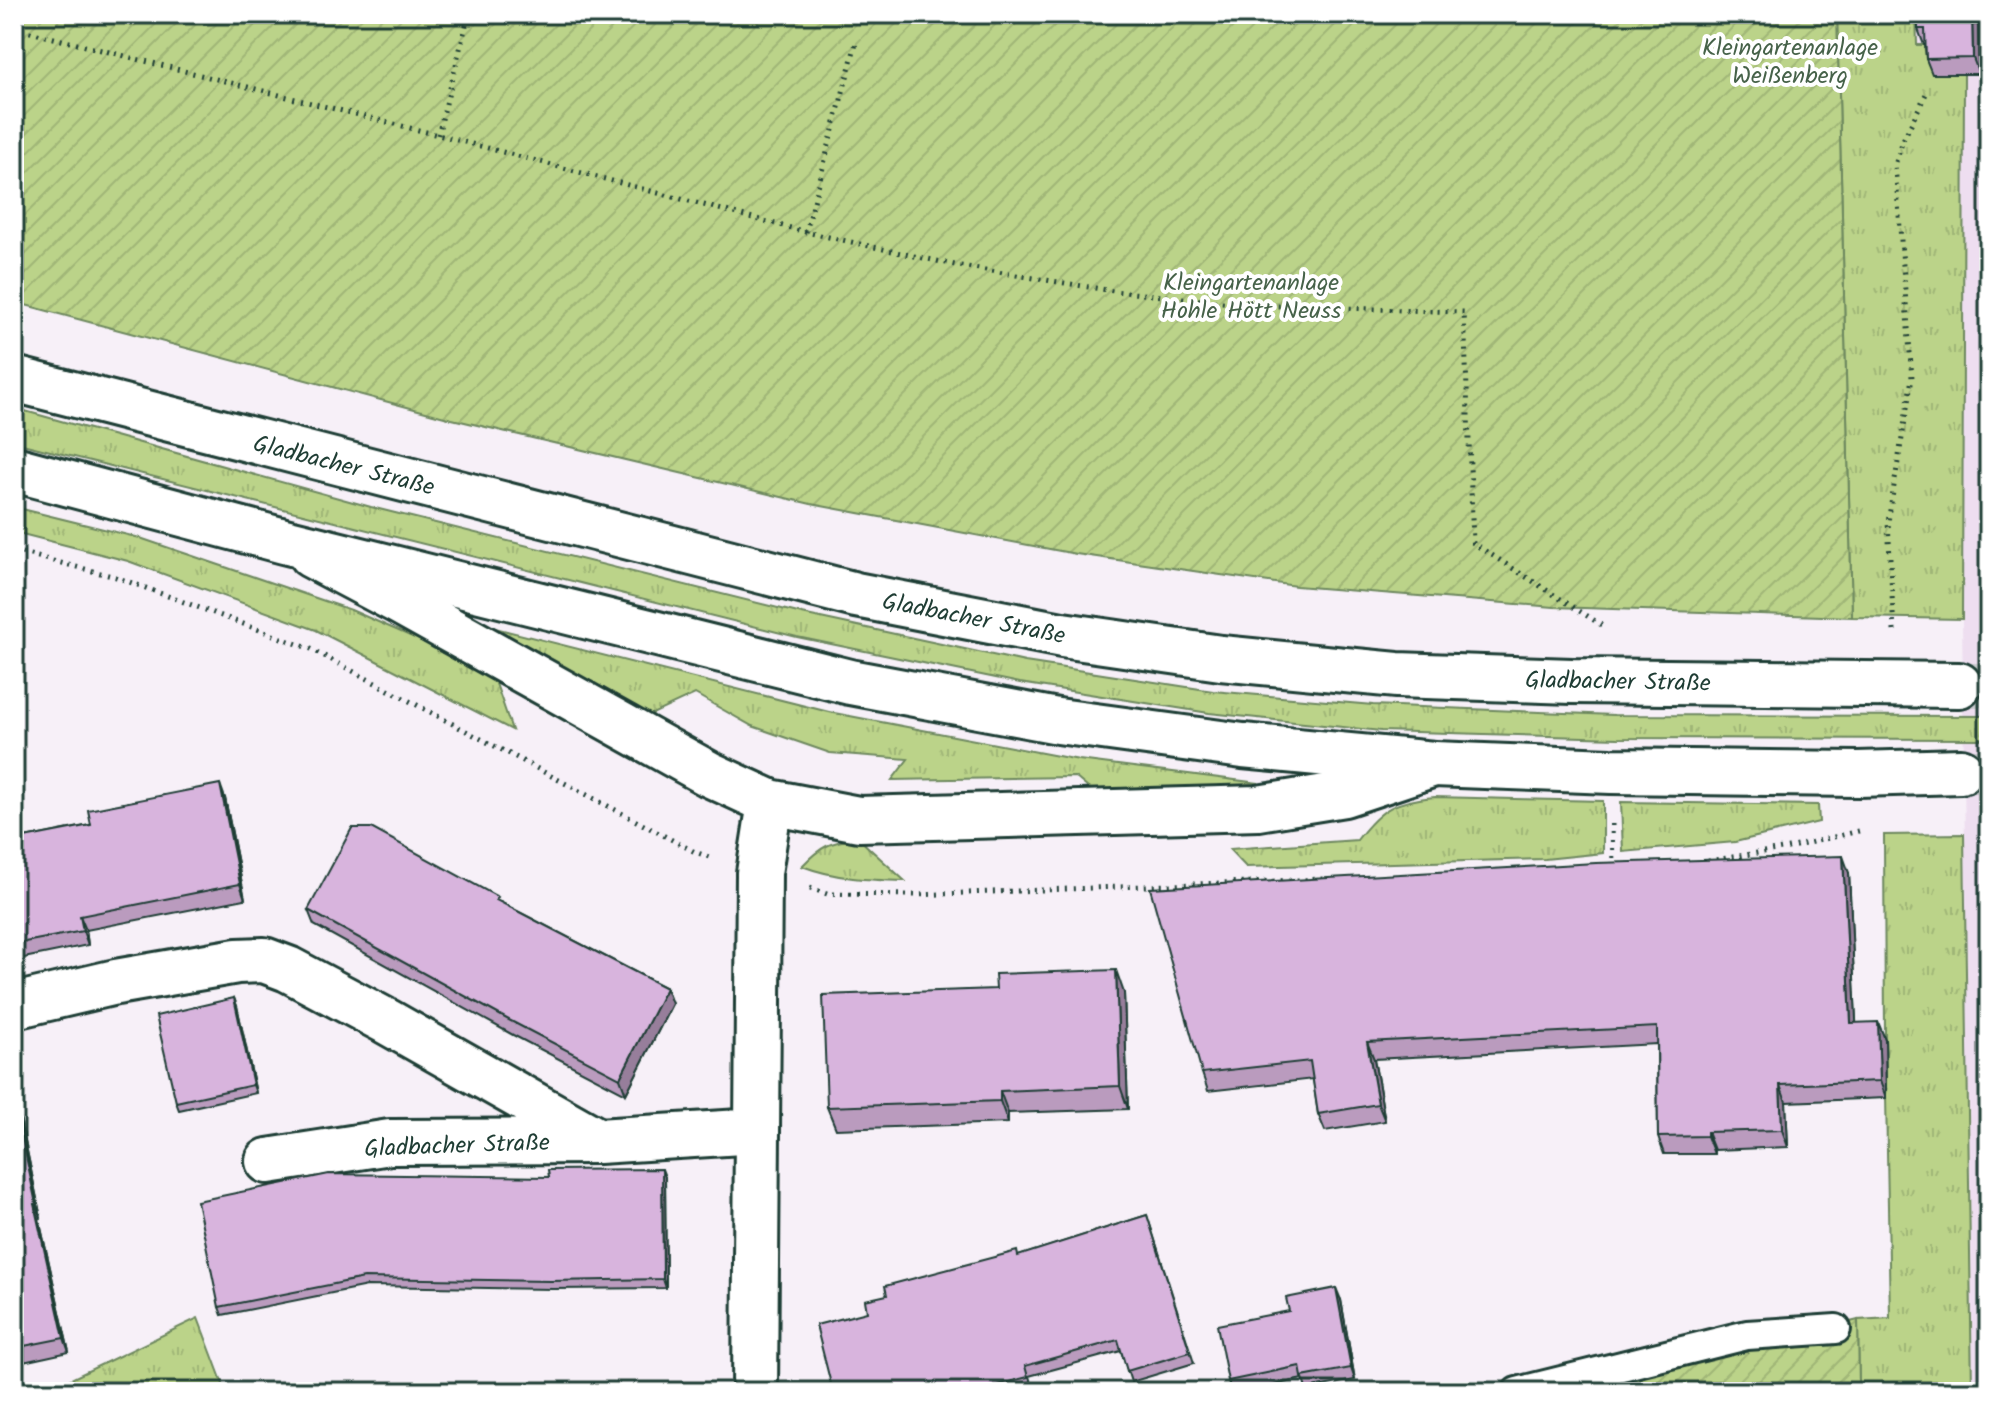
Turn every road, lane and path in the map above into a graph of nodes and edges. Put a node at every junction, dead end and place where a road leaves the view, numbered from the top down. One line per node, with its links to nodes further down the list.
1 (469, 14): 5 (path)
2 (14, 28): 5 (path)
3 (856, 43): 6 (path)
4 (1926, 94): 12 (path)
5 (438, 135): 6 (path)
6 (806, 232): 11 (path)
7 (14, 379): 13 (main road, Gladbacher Straße)
8 (14, 469): 9 (main road)
9 (284, 541): 14 (main road); 16 (main road)
10 (14, 551): 21 (path)
11 (1614, 633)
12 (1894, 636)
13 (1959, 685)
14 (1434, 764): 15 (main road); 16 (main road)
15 (1961, 771)
16 (770, 802): 21 (main road)
17 (1872, 829): 18 (path)
18 (1696, 863)
19 (1613, 867): 20 (path)
20 (1627, 867)
21 (759, 873): 22 (path); 24 (main road)
22 (1328, 879)
23 (14, 1006): 25 (main road, Gladbacher Straße)
24 (757, 1131): 25 (main road, Gladbacher Straße); 28 (main road)
25 (598, 1141): 26 (main road, Gladbacher Straße)
26 (268, 1161)
27 (1836, 1329): 29 (lane)
28 (755, 1392)
29 (1517, 1392)

